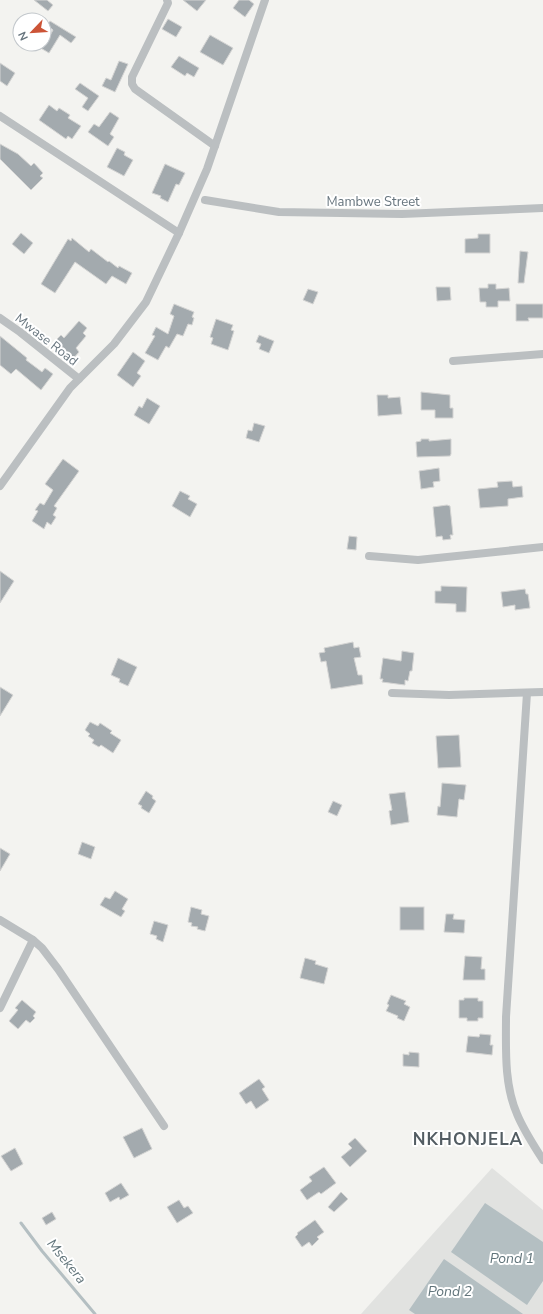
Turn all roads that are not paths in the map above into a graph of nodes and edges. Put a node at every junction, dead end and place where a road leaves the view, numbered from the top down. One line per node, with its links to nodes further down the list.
1 (167, 0): 4 (street)
2 (265, 0): 4 (street)
3 (0, 116): 7 (street)
4 (215, 146): 7 (street)
5 (205, 200): 6 (street, Mambwe Street)
6 (543, 208)
7 (179, 233): 11 (street)
8 (0, 318): 11 (street, Mwase Road)
9 (543, 354): 10 (street)
10 (452, 361)
11 (79, 380): 12 (street)
12 (0, 486)
13 (543, 547): 14 (street)
14 (369, 556)
15 (543, 692): 17 (street)
16 (392, 693): 17 (street)
17 (526, 693): 22 (street)
18 (0, 920): 19 (street)
19 (33, 940): 20 (street); 21 (street)
20 (0, 1008)
21 (164, 1126)
22 (543, 1160)

